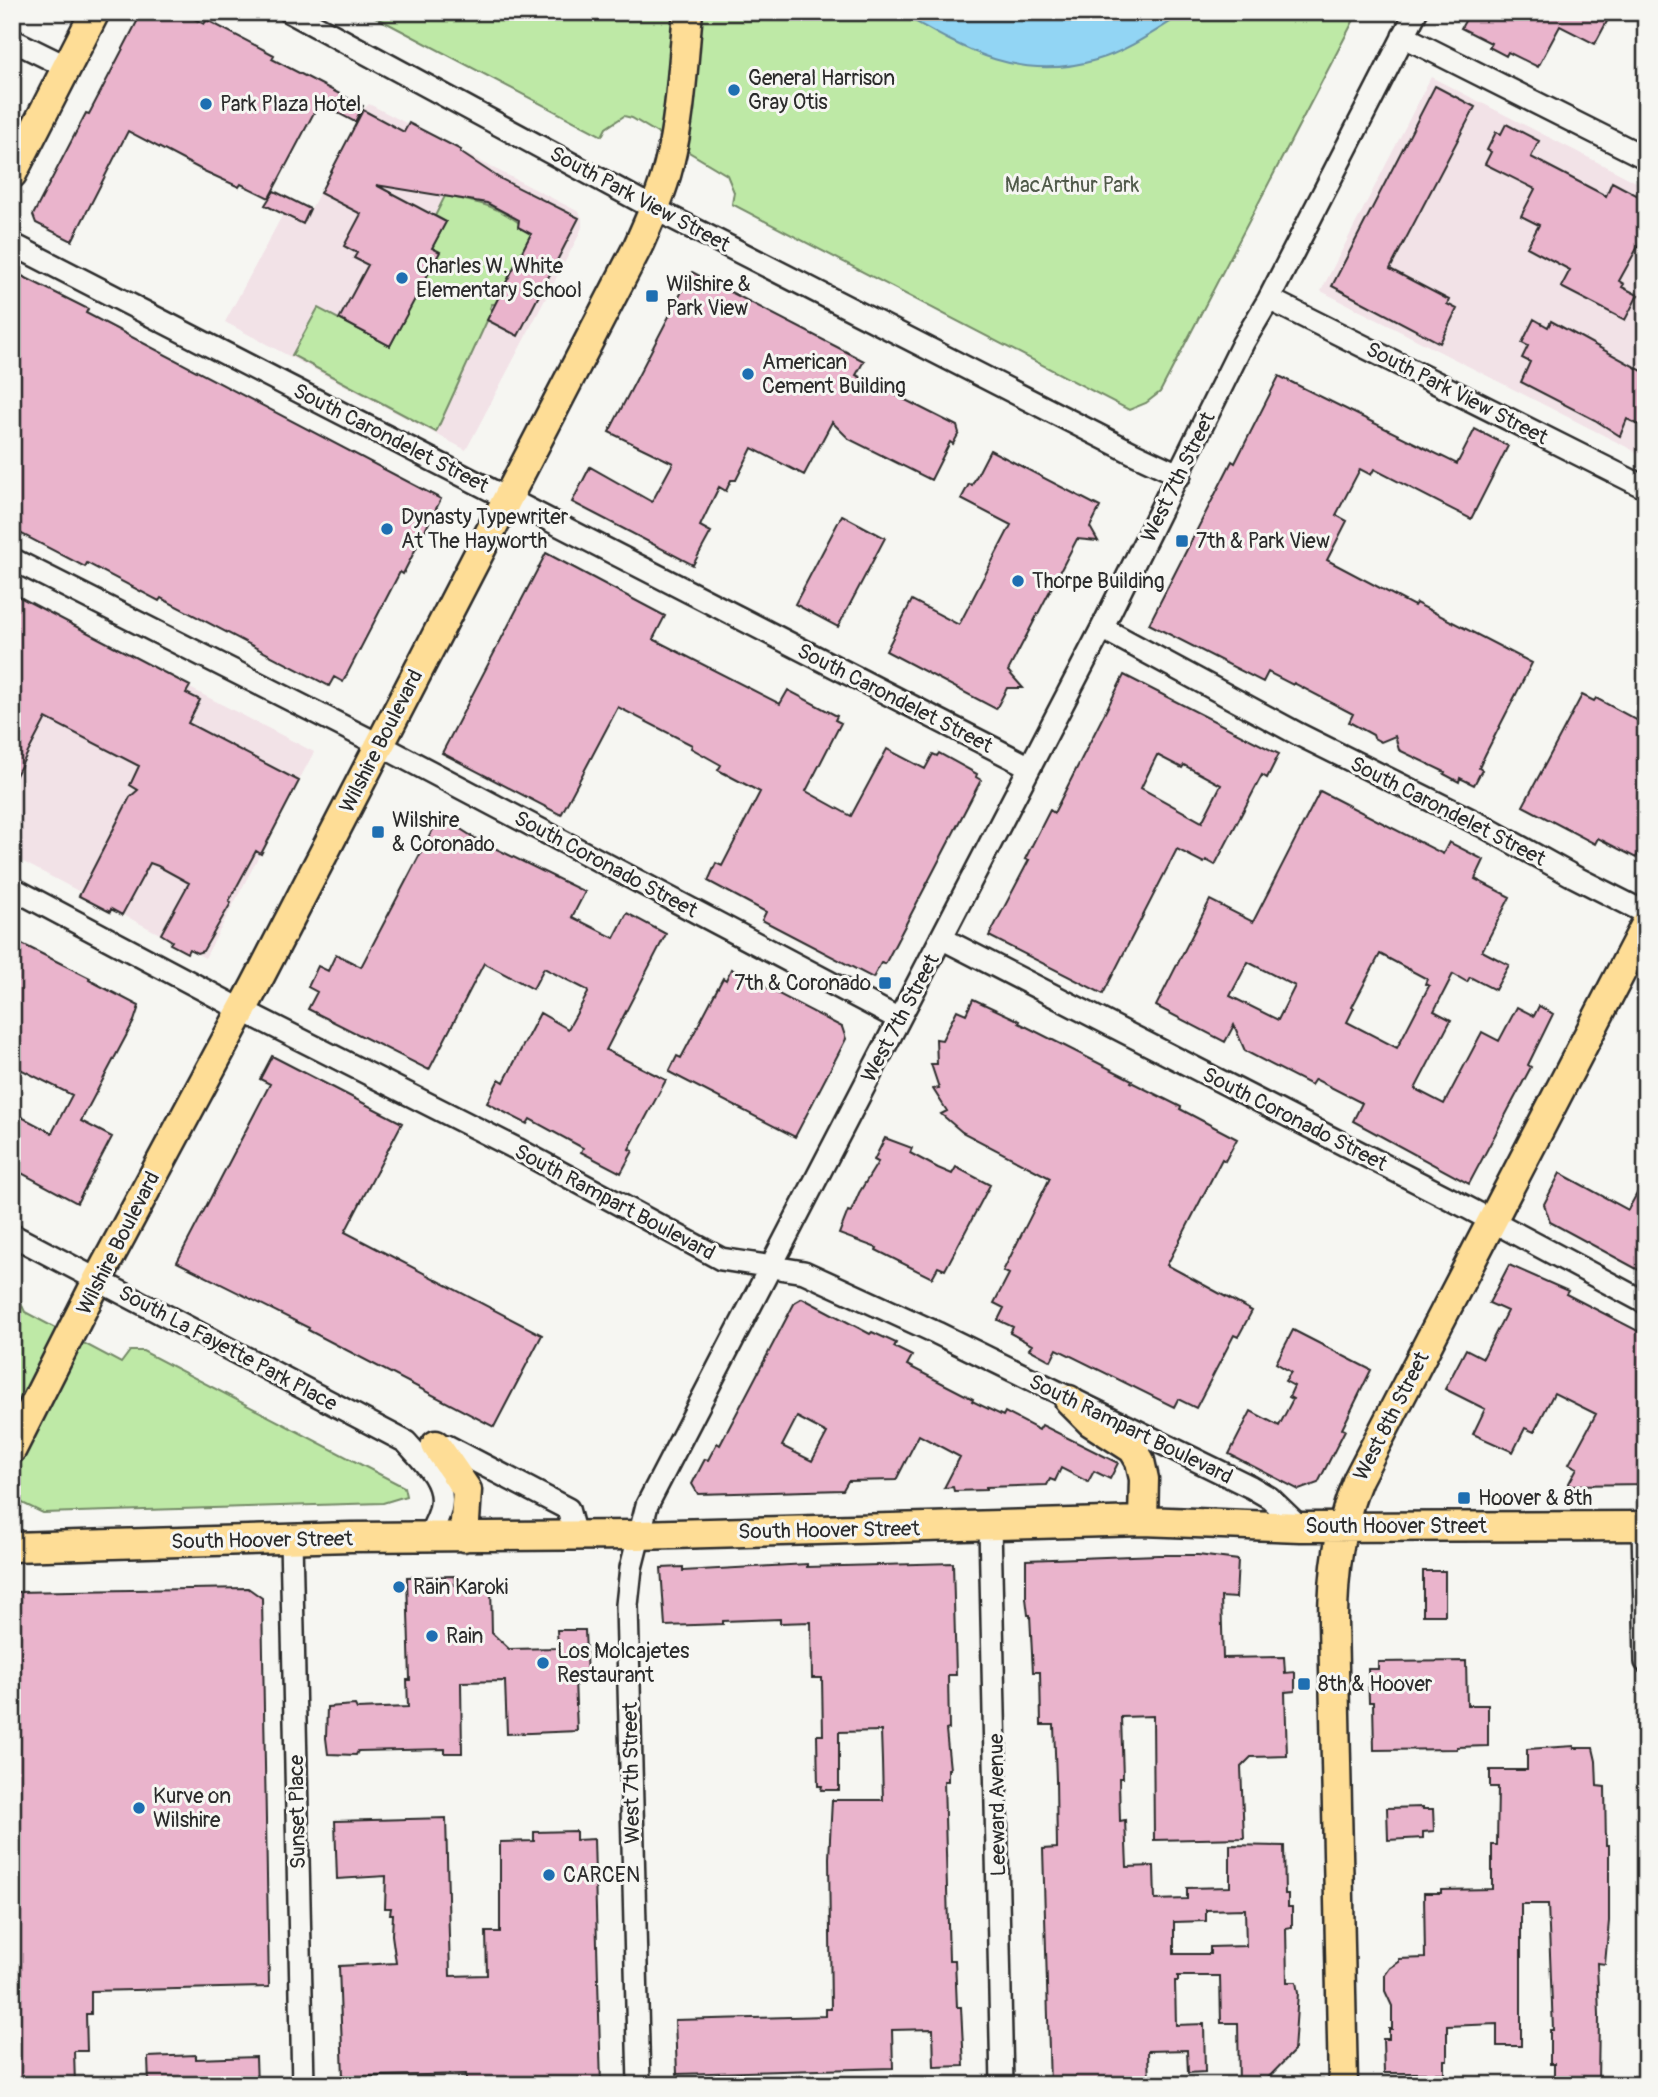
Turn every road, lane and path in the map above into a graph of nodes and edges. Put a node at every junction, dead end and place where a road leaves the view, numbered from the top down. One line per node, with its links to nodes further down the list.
1 (95, 12): 7 (main road)
2 (290, 12): 10 (street, South Park View Street)
3 (688, 12): 10 (main road, Wilshire Boulevard)
4 (1416, 12): 5 (street, West 7th Street)
5 (1403, 36): 8 (street); 12 (street, West 7th Street)
6 (12, 40): 7 (street)
7 (67, 67): 9 (main road)
8 (1646, 158)
9 (12, 174)
10 (655, 209): 13 (street, South Park View Street); 15 (main road, Wilshire Boulevard)
11 (12, 244): 15 (street, South Carondelet Street)
12 (1269, 299): 13 (street, West 7th Street); 14 (street, South Park View Street)
13 (1180, 475): 17 (street, West 7th Street)
14 (1646, 488)
15 (508, 498): 18 (main road, Wilshire Boulevard); 19 (street, South Carondelet Street)
16 (12, 559): 18 (street, South Coronado Street)
17 (1102, 628): 19 (street, West 7th Street); 21 (street, South Carondelet Street)
18 (378, 744): 24 (main road, Wilshire Boulevard); 25 (street, South Coronado Street)
19 (1030, 767): 23 (street, West 7th Street)
20 (12, 888): 24 (street, South Rampart Boulevard)
21 (1646, 912)
22 (1646, 924): 26 (main road, West 8th Street)
23 (941, 938): 25 (street, West 7th Street); 26 (street, South Coronado Street)
24 (242, 1010): 28 (street, South Rampart Boulevard); 29 (main road, Wilshire Boulevard)
25 (899, 1019): 28 (street, West 7th Street)
26 (1491, 1220): 30 (street, South Coronado Street); 39 (main road, West 8th Street)
27 (12, 1235): 29 (street, South La Fayette Park Place)
28 (771, 1268): 31 (street, South Rampart Boulevard); 41 (street, West 7th Street)
29 (98, 1279): 32 (street, South La Fayette Park Place); 34 (main road, Wilshire Boulevard)
30 (1646, 1303)
31 (1069, 1400): 35 (main road); 38 (street, South Rampart Boulevard)
32 (405, 1442): 33 (street, South La Fayette Park Place); 42 (street, South La Fayette Park Place)
33 (436, 1446): 40 (street, South La Fayette Park Place); 43 (main road)
34 (12, 1449)
35 (1143, 1521): 36 (main road, South Hoover Street); 38 (main road, South Hoover Street)
36 (990, 1525): 41 (main road, South Hoover Street); 49 (street, Leeward Avenue)
37 (1644, 1526): 39 (main road, South Hoover Street); 46 (street)
38 (1300, 1527): 39 (main road, South Hoover Street)
39 (1341, 1527): 50 (main road, West 8th Street)
40 (575, 1535): 41 (main road, South Hoover Street); 43 (main road, South Hoover Street)
41 (638, 1535): 48 (street, West 7th Street)
42 (428, 1537): 43 (main road, South Hoover Street); 44 (main road, South Hoover Street)
43 (464, 1537)
44 (292, 1539): 45 (main road, South Hoover Street); 47 (street, Sunset Place)
45 (12, 1547)
46 (1646, 1662)
47 (303, 2085)
48 (639, 2085)
49 (1002, 2085)
50 (1343, 2085)

